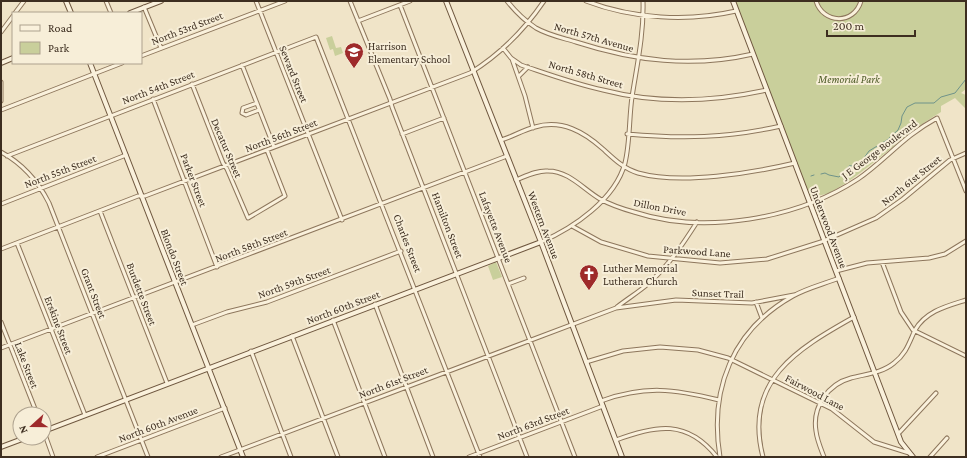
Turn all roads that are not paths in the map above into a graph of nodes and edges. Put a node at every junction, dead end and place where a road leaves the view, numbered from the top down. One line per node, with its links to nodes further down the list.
1 (19, 1): 19 (street)
2 (24, 1): 19 (street)
3 (66, 1): 25 (street)
4 (106, 1): 26 (street)
5 (145, 1): 21 (street)
6 (161, 1): 21 (street)
7 (256, 1): 22 (street, Seward Street)
8 (285, 1): 22 (street, North 53rd Street)
9 (350, 1): 30 (street, Hamilton Street)
10 (410, 1): 20 (street)
11 (446, 1): 47 (street, Western Avenue)
12 (507, 1): 31 (street, North 57th Avenue)
13 (544, 1): 31 (street, North 56th Street)
14 (586, 1): 28 (street)
15 (643, 1): 28 (street)
16 (732, 1): 23 (street, Underwood Avenue)
17 (816, 1): 18 (street)
18 (861, 1)
19 (21, 5): 24 (street)
20 (400, 5): 30 (street); 52 (street, Lafayette Avenue)
21 (146, 7): 27 (street); 34 (street)
22 (260, 10): 34 (street, North 53rd Street); 36 (street, Seward Street)
23 (736, 11): 28 (street); 37 (street, Underwood Avenue)
24 (16, 12)
25 (71, 12)
26 (111, 12)
27 (133, 12)
28 (643, 15): 41 (street)
29 (12, 17): 32 (street)
30 (358, 21): 58 (street, Hamilton Street)
31 (528, 22): 35 (street, North 56th Street); 41 (street, North 57th Avenue)
32 (1, 32)
33 (316, 37): 36 (street, North 54th Street); 63 (street, Charles Street)
34 (161, 48): 38 (street, North 53rd Street)
35 (503, 48): 40 (street, North 58th Street); 47 (street, North 56th Street)
36 (276, 52): 45 (street, North 54th Street); 66 (street, Seward Street)
37 (753, 54): 41 (street, North 57th Avenue); 53 (street, Underwood Avenue)
38 (142, 56)
39 (12, 58): 42 (street)
40 (511, 58): 46 (street, North 58th Street); 49 (street)
41 (639, 59): 54 (street)
42 (1, 63)
43 (90, 64): 48 (street, Blondo Street)
44 (119, 64): 48 (street)
45 (242, 65): 51 (street, North 54th Street); 57 (street)
46 (528, 67): 49 (street); 54 (street, North 58th Street)
47 (473, 71): 52 (street, North 56th Street); 69 (street, Western Avenue)
48 (94, 74): 59 (street); 61 (street, Blondo Street)
49 (519, 76): 65 (street)
50 (1, 82): 56 (street)
51 (192, 84): 55 (street, North 54th Street); 79 (street, Decatur Street)
52 (432, 87): 58 (street, North 56th Street); 62 (street, Lafayette Avenue)
53 (767, 90): 54 (street, North 58th Street); 64 (street, Underwood Avenue)
54 (632, 96): 68 (street)
55 (153, 99): 61 (street, North 54th Street); 83 (street, Parker Street)
56 (1, 101)
57 (257, 103): 60 (street); 60 (street)
58 (391, 103): 63 (street, North 56th Street); 67 (street, Hamilton Street)
59 (1, 110)
60 (259, 110): 70 (street)
61 (110, 115): 74 (street, North 54th Street); 75 (street, Blondo Street)
62 (444, 118): 67 (street); 81 (street, Lafayette Avenue)
63 (349, 119): 66 (street, North 56th Street); 91 (street, Charles Street)
64 (781, 126): 68 (street); 78 (street, Underwood Avenue)
65 (533, 128): 69 (street); 80 (street)
66 (308, 134): 70 (street, North 56th Street); 93 (street, Seward Street)
67 (402, 134): 85 (street, Hamilton Street)
68 (628, 134): 80 (street)
69 (501, 140): 76 (street, Western Avenue)
70 (274, 147): 71 (street, North 56th Street)
71 (267, 150): 79 (street, North 56th Street); 79 (street, Decatur Street)
72 (1, 152): 74 (street, Grant Street)
73 (966, 153): 77 (street, North 61st Street)
74 (7, 156): 84 (street, Grant Street)
75 (126, 156): 84 (street, North 55th Street); 87 (street, Blondo Street)
76 (507, 156): 81 (street, North 58th Street); 82 (street, Western Avenue)
77 (954, 158): 86 (street); 89 (street, J E George Boulevard); 97 (street, North 61st Street)
78 (795, 163): 80 (street); 89 (street, Underwood Avenue)
79 (225, 166): 83 (street, North 56th Street)
80 (624, 166): 88 (street, North 60th Street)
81 (465, 172): 85 (street, North 58th Street); 103 (street, Lafayette Avenue)
82 (516, 180): 88 (street, Dillon Drive); 99 (street, Western Avenue)
83 (185, 181): 87 (street, North 56th Street); 106 (street, Parker Street)
84 (41, 188): 90 (street, North 55th Street); 96 (street, Grant Street)
85 (424, 188): 91 (street, North 58th Street); 108 (street, Hamilton Street)
86 (966, 191)
87 (142, 196): 92 (street, North 56th Street); 111 (street, Blondo Street)
88 (602, 200): 94 (street, Dillon Drive); 95 (street, North 60th Street)
89 (810, 202): 94 (street, Dillon Drive); 97 (street, Underwood Avenue)
90 (1, 204)
91 (382, 204): 93 (street, North 58th Street); 102 (street, Charles Street)
92 (100, 211): 96 (street, North 56th Street); 115 (street, Burdette Street)
93 (342, 220): 106 (street, North 58th Street)
94 (697, 222): 104 (street)
95 (572, 226): 99 (street, North 60th Street); 104 (street, Parkwood Lane)
96 (58, 227): 100 (street, North 56th Street); 122 (street, Grant Street)
97 (824, 240): 104 (street, Parkwood Lane); 107 (street, Underwood Avenue)
98 (966, 241): 105 (street)
99 (540, 242): 103 (street, North 60th Street); 127 (street, Western Avenue)
100 (17, 243): 101 (street, North 56th Street); 129 (street, Erskine Street)
101 (1, 249)
102 (401, 251): 113 (street, Charles Street); 128 (street, North 59th Street)
103 (498, 258): 108 (street, North 60th Street); 112 (street, Lafayette Avenue)
104 (672, 259): 116 (street)
105 (882, 262): 107 (street); 130 (street)
106 (218, 267): 111 (street, North 58th Street)
107 (836, 271): 110 (street, Underwood Avenue)
108 (457, 273): 113 (street, North 60th Street); 136 (street, Hamilton Street)
109 (524, 278): 112 (street)
110 (839, 278): 114 (street); 123 (street, Underwood Avenue)
111 (176, 282): 115 (street, North 58th Street); 128 (street, Blondo Street)
112 (508, 284): 132 (street, Lafayette Avenue)
113 (416, 289): 119 (street, North 60th Street); 141 (street, Charles Street)
114 (794, 295): 118 (street, Sunset Trail); 124 (street)
115 (133, 298): 122 (street, North 58th Street); 144 (street, Burdette Street)
116 (627, 299): 120 (street); 121 (street)
117 (966, 300): 130 (street)
118 (756, 302): 120 (street, Sunset Trail); 124 (street)
119 (375, 304): 125 (street, North 60th Street); 145 (street)
120 (630, 305): 121 (street, Sunset Trail)
121 (616, 308): 127 (street, Sunset Trail)
122 (92, 313): 129 (street, North 58th Street); 147 (street, Grant Street)
123 (854, 317): 142 (street, Underwood Avenue); 143 (street)
124 (762, 318): 138 (street)
125 (333, 320): 131 (street, North 60th Street); 150 (street)
126 (1, 322): 133 (street, Lake Street)
127 (572, 324): 132 (street, North 61st Street); 139 (street, Western Avenue)
128 (192, 325): 140 (street, Blondo Street)
129 (51, 329): 133 (street, North 58th Street); 155 (street, Erskine Street)
130 (915, 331): 137 (street); 142 (street)
131 (292, 336): 135 (street, North 60th Street); 156 (street)
132 (530, 340): 136 (street, North 61st Street); 157 (street, Lafayette Avenue)
133 (10, 345): 134 (street, North 58th Street); 152 (street, Lake Street)
134 (1, 348)
135 (250, 351): 140 (street, North 60th Street); 159 (street)
136 (489, 356): 141 (street, North 61st Street); 161 (street, Hamilton Street)
137 (966, 356)
138 (732, 360): 139 (street, Fairwood Lane); 143 (street, Fairwood Lane); 148 (street)
139 (586, 362): 149 (street, Western Avenue)
140 (209, 367): 144 (street, North 60th Street); 154 (street, Blondo Street)
141 (447, 372): 145 (street, North 61st Street); 170 (street, Charles Street)
142 (874, 372): 151 (street); 160 (street, Underwood Avenue)
143 (773, 380): 151 (street, Fairwood Lane); 186 (street)
144 (167, 383): 147 (street, North 60th Street)
145 (406, 387): 150 (street, North 61st Street); 179 (street)
146 (936, 393): 160 (street)
147 (126, 399): 155 (street, North 60th Street); 163 (street, Grant Street)
148 (719, 400): 149 (street); 185 (street)
149 (601, 401): 153 (street, Western Avenue)
150 (365, 403): 156 (street, North 61st Street); 178 (street)
151 (820, 403): 169 (street, Fairwood Lane); 187 (street)
152 (34, 406)
153 (603, 406): 157 (street, North 63rd Street); 164 (street, Western Avenue)
154 (225, 408): 163 (street, North 60th Avenue); 168 (street, Blondo Street)
155 (85, 415): 158 (street, North 60th Street)
156 (323, 419): 159 (street, North 61st Street); 177 (street)
157 (561, 422): 161 (street, North 63rd Street); 182 (street, Lafayette Avenue)
158 (52, 428)
159 (282, 434): 168 (street, North 61st Street); 176 (street)
160 (898, 434): 169 (street, Underwood Avenue)
161 (520, 438): 170 (street, North 63rd Street); 181 (street, Hamilton Street)
162 (948, 438): 189 (street)
163 (141, 440): 172 (street, North 60th Avenue); 173 (street, Grant Street)
164 (616, 440): 183 (street, Western Avenue); 184 (street)
165 (12, 442): 166 (street)
166 (1, 445)
167 (49, 446): 171 (street)
168 (240, 450): 174 (street, North 61st Street); 175 (street, Blondo Street)
169 (909, 453): 188 (street, Underwood Avenue)
170 (479, 455): 180 (street, North 63rd Street)
171 (53, 457)
172 (97, 457)
173 (148, 457)
174 (221, 457)
175 (243, 457)
176 (291, 457)
177 (338, 457)
178 (385, 457)
179 (433, 457)
180 (469, 457)
181 (527, 457)
182 (575, 457)
183 (622, 457)
184 (717, 457)
185 (720, 457)
186 (763, 457)
187 (824, 457)
188 (913, 457)
189 (930, 457)

